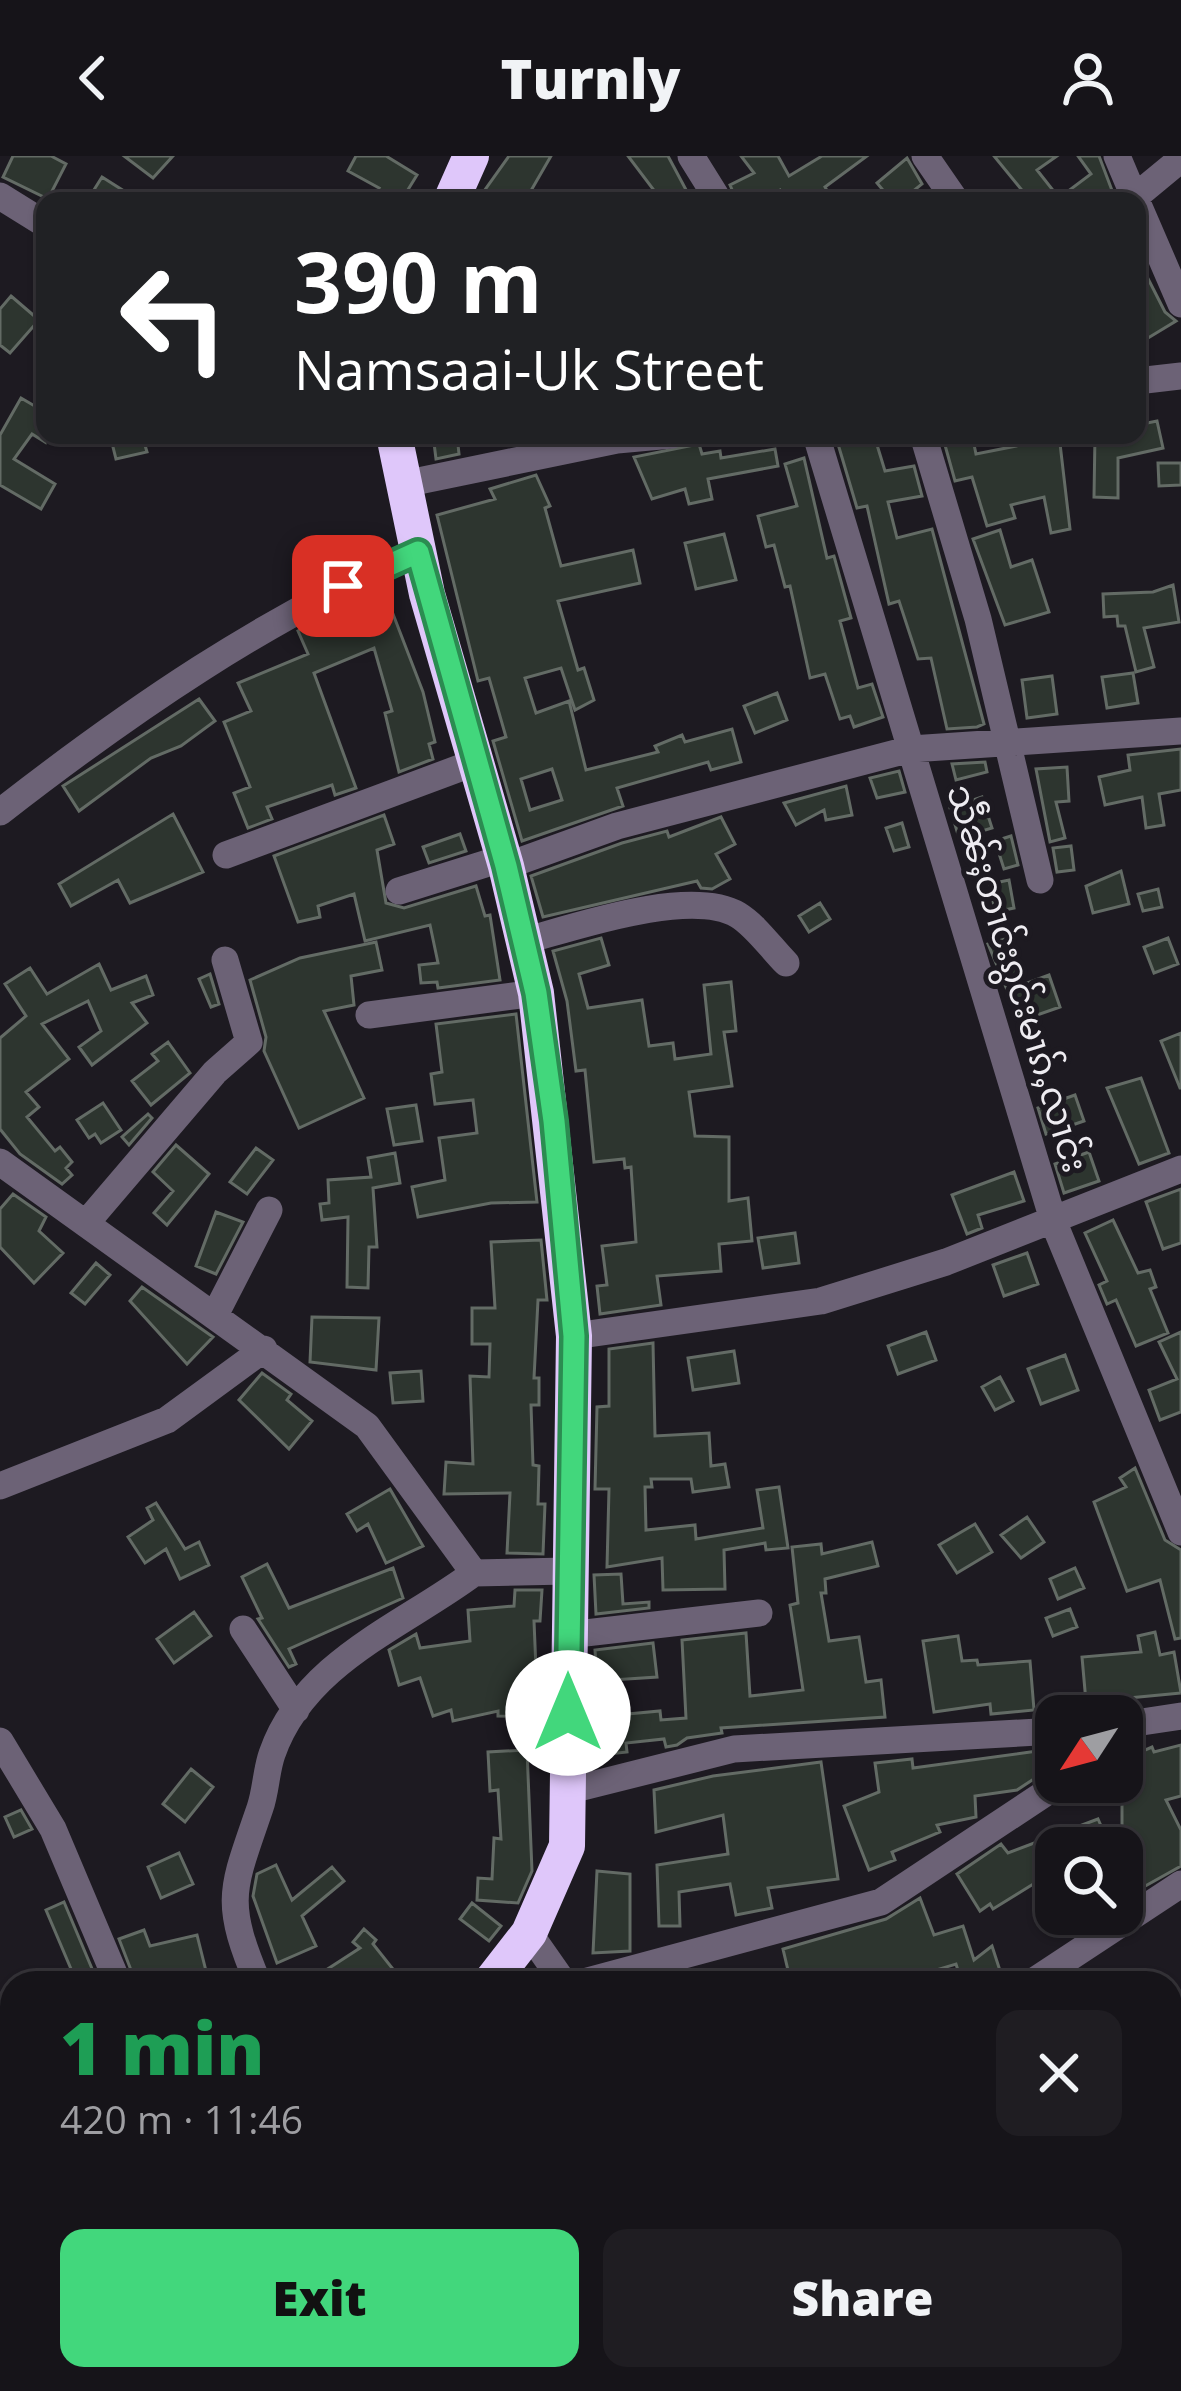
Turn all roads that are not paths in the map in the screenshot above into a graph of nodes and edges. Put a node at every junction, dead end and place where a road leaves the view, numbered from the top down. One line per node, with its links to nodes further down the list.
1 (471, 156): 6 (highway)
2 (691, 156): 7 (street)
3 (926, 156): 8 (street)
4 (1117, 156): 9 (street)
5 (1181, 159): 10 (street)
6 (455, 192)
7 (713, 192)
8 (950, 192)
9 (1133, 192)
10 (1145, 192)
11 (0, 196): 12 (street)
12 (36, 218)
13 (1146, 223): 14 (street)
14 (1181, 304)
15 (1181, 376): 16 (street)
16 (1146, 380)
17 (396, 444): 21 (highway)
18 (597, 444): 21 (street)
19 (819, 444): 25 (street, သဵၼ်ႈတၢင်းၵွင်းမၢၵ်ႇလၢင်း)
20 (926, 444): 24 (street)
21 (404, 484): 22 (highway)
22 (418, 552): 26 (highway); 27 (street)
23 (1181, 731): 24 (street)
24 (1004, 741): 25 (street); 30 (street)
25 (910, 748): 29 (street); 41 (street, သဵၼ်ႈတၢင်းၵွင်းမၢၵ်ႇလၢင်း)
26 (476, 762): 28 (street); 29 (highway)
27 (0, 812)
28 (226, 855)
29 (505, 862): 31 (street); 32 (highway)
30 (1040, 880)
31 (399, 891)
32 (524, 941): 34 (street); 35 (highway)
33 (225, 960): 40 (street)
34 (786, 963)
35 (536, 993): 36 (street); 43 (highway)
36 (369, 1015)
37 (0, 1162): 40 (street)
38 (1181, 1168): 41 (street)
39 (268, 1210): 42 (street)
40 (86, 1222): 42 (street)
41 (1054, 1223): 43 (street); 46 (street, သဵၼ်ႈတၢင်းၵွင်းမၢၵ်ႇလၢင်း)
42 (215, 1315): 44 (street)
43 (574, 1336): 47 (highway)
44 (265, 1348): 45 (street); 48 (street)
45 (0, 1486)
46 (1181, 1532)
47 (567, 1571): 48 (street); 51 (highway)
48 (475, 1573): 52 (street)
49 (760, 1613): 51 (street)
50 (244, 1629): 52 (street)
51 (568, 1635): 57 (highway)
52 (296, 1710): 63 (street)
53 (1181, 1716): 54 (street)
54 (1143, 1725)
55 (1035, 1732): 57 (street)
56 (0, 1741): 62 (street)
57 (567, 1791): 60 (highway)
58 (1035, 1800): 61 (street)
59 (1181, 1884): 68 (street)
60 (529, 1933): 64 (highway); 65 (street)
61 (691, 1955): 66 (street); 67 (street)
62 (113, 1971)
63 (252, 1971)
64 (499, 1971)
65 (556, 1971)
66 (628, 1971)
67 (697, 1971)
68 (1071, 1971)

